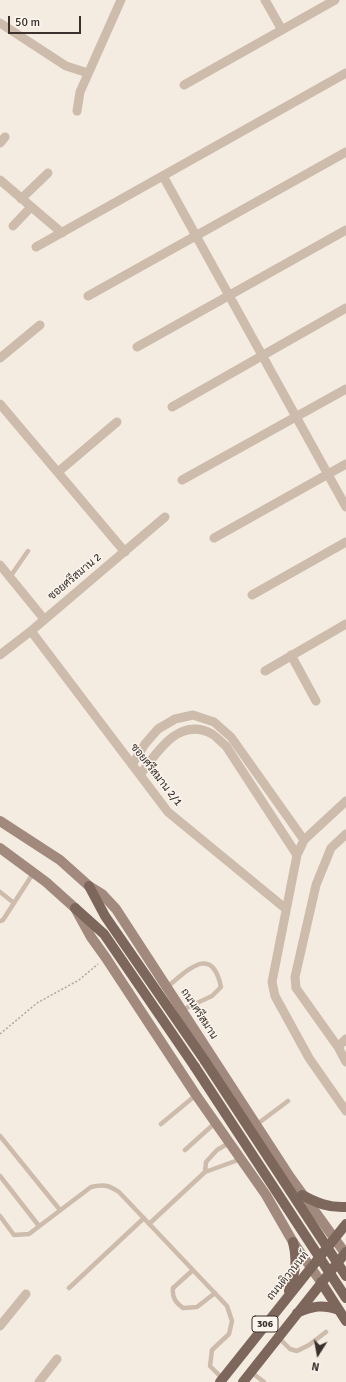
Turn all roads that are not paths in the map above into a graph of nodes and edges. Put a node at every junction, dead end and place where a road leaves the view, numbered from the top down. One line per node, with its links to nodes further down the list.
1 (121, 0): 6 (street)
2 (265, 0): 5 (street)
3 (335, 0): 5 (street)
4 (0, 23): 6 (street)
5 (282, 30): 8 (street)
6 (88, 73): 9 (street)
7 (346, 73): 12 (street)
8 (184, 85)
9 (77, 110)
10 (346, 152): 19 (street)
11 (48, 172): 14 (street)
12 (163, 176): 18 (street); 19 (street)
13 (0, 180): 14 (street)
14 (21, 199): 15 (street)
15 (31, 207): 16 (street); 18 (street)
16 (12, 226)
17 (346, 230): 22 (street)
18 (62, 233): 20 (street)
19 (196, 235): 21 (street); 22 (street)
20 (36, 247)
21 (88, 296)
22 (229, 296): 25 (street); 26 (street)
23 (346, 308): 26 (street)
24 (40, 325): 27 (street)
25 (137, 347)
26 (262, 356): 30 (street); 31 (street)
27 (0, 358)
28 (346, 388): 31 (street)
29 (1, 406): 34 (street)
30 (172, 407)
31 (296, 417): 35 (street); 36 (street)
32 (117, 422): 34 (street)
33 (346, 464): 35 (street)
34 (58, 472): 42 (street)
35 (328, 474): 37 (street); 39 (street)
36 (182, 480)
37 (346, 507)
38 (166, 517): 42 (street, ซอยศรีสมาน 2)
39 (214, 538)
40 (346, 542): 45 (street)
41 (28, 552): 44 (lane)
42 (125, 552): 46 (street, ซอยศรีสมาน 2)
43 (0, 565): 44 (street)
44 (10, 577): 46 (street)
45 (252, 596)
46 (44, 619): 48 (street, ซอยศรีสมาน 2)
47 (346, 624): 50 (street)
48 (31, 631): 49 (street, ซอยศรีสมาน 2); 55 (street, ซอยศรีสมาน 2/1)
49 (0, 655)
50 (290, 655): 51 (street); 52 (street)
51 (265, 671)
52 (316, 701)
53 (240, 751): 54 (street); 55 (street); 60 (street)
54 (232, 756): 56 (street); 62 (street)
55 (132, 765): 56 (street, ซอยศรีสมาน 2/1)
56 (140, 776): 68 (street, ซอยศรีสมาน 2/1)
57 (346, 800): 60 (street)
58 (0, 821): 64 (main road, ถนนศรีสมาน)
59 (346, 834): 73 (street)
60 (304, 840): 62 (street)
61 (0, 848): 63 (main road)
62 (297, 855): 68 (street)
63 (34, 872): 66 (lane); 67 (main road)
64 (89, 886): 70 (main road, ถนนศรีสมาน); 102 (main road, bridge)
65 (0, 892): 66 (lane)
66 (14, 902): 69 (lane)
67 (75, 908): 75 (main road); 108 (main road, bridge)
68 (286, 910): 77 (street)
69 (0, 921)
70 (167, 988): 71 (main road, ถนนศรีสมาน); 71 (lane)
71 (182, 1010): 80 (main road, ถนนศรีสมาน)
72 (346, 1039): 73 (street)
73 (338, 1047): 74 (street)
74 (346, 1062)
75 (196, 1095): 78 (main road); 79 (lane)
76 (288, 1101): 80 (lane)
77 (346, 1110)
78 (216, 1122): 82 (main road); 83 (lane)
79 (161, 1124)
80 (256, 1125): 87 (main road, ถนนศรีสมาน)
81 (0, 1136): 91 (lane)
82 (230, 1142): 84 (main road); 85 (lane)
83 (185, 1150)
84 (241, 1159): 85 (lane); 88 (main road)
85 (205, 1172): 94 (lane)
86 (0, 1176): 96 (lane)
87 (290, 1177): 88 (main road); 89 (main road, ถนนศรีสมาน)
88 (266, 1195): 98 (main road)
89 (302, 1195): 90 (main road); 97 (main road, ถนนศรีสมาน)
90 (346, 1207)
91 (60, 1210): 93 (lane); 96 (lane)
92 (0, 1216): 96 (lane)
93 (144, 1218): 94 (lane); 104 (lane)
94 (149, 1224): 101 (lane)
95 (346, 1224): 97 (main road, ถนนติวานนท์ / 306)
96 (39, 1226)
97 (334, 1239): 99 (main road, ถนนศรีสมาน); 100 (main road, ถนนติวานนท์ / 306)
98 (293, 1242): 100 (main road); 107 (main road)
99 (346, 1253): 103 (main road, 306)
100 (310, 1267): 103 (main road); 107 (main road, ถนนติวานนท์ / 306)
101 (193, 1270): 105 (lane); 105 (lane)
102 (346, 1276)
103 (321, 1282): 109 (main road); 110 (main road, 306)
104 (70, 1288)
105 (215, 1293): 117 (lane)
106 (26, 1294): 112 (street)
107 (287, 1296): 117 (main road, ถนนติวานนท์ / 306)
108 (346, 1298)
109 (339, 1310): 110 (main road); 111 (main road)
110 (297, 1313): 114 (main road, 306)
111 (346, 1321)
112 (0, 1326)
113 (326, 1332): 114 (lane)
114 (278, 1337): 116 (main road, 306)
115 (57, 1359): 118 (street)
116 (251, 1372): 119 (main road, 306); 120 (lane)
117 (222, 1380)
118 (39, 1382)
119 (243, 1382)
120 (264, 1382)

